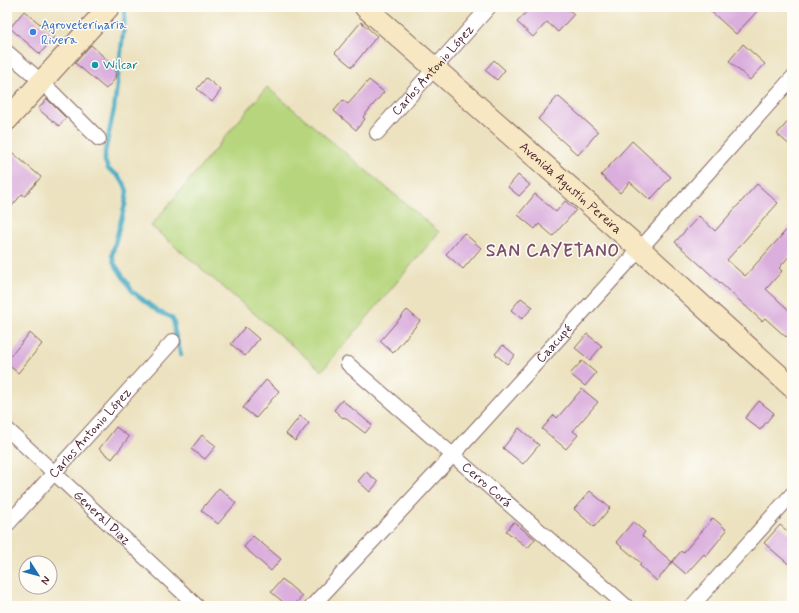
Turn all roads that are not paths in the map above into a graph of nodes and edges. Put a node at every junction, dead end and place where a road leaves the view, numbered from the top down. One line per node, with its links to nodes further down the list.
1 (109, 7): 7 (main road)
2 (365, 7): 5 (main road, Avenida Agustín Pereira)
3 (488, 7): 5 (street, Carlos Antonio López)
4 (7, 52): 7 (street)
5 (435, 69): 9 (street, Carlos Antonio López); 11 (main road, Avenida Agustín Pereira)
6 (792, 78): 11 (street, Caacupé)
7 (42, 82): 8 (main road); 10 (street)
8 (7, 120)
9 (377, 133)
10 (99, 139)
11 (640, 249): 14 (main road, Avenida Agustín Pereira); 16 (street, Caacupé)
12 (173, 341): 17 (street, Carlos Antonio López)
13 (348, 364): 16 (street, Cerro Corá)
14 (792, 387)
15 (7, 429): 17 (street, General Diaz)
16 (453, 455): 21 (street, Caacupé); 22 (street, Cerro Corá)
17 (54, 472): 19 (street, Carlos Antonio López); 20 (street, General Diaz)
18 (792, 494): 23 (street)
19 (7, 525)
20 (197, 606)
21 (312, 606)
22 (626, 606)
23 (692, 606)

